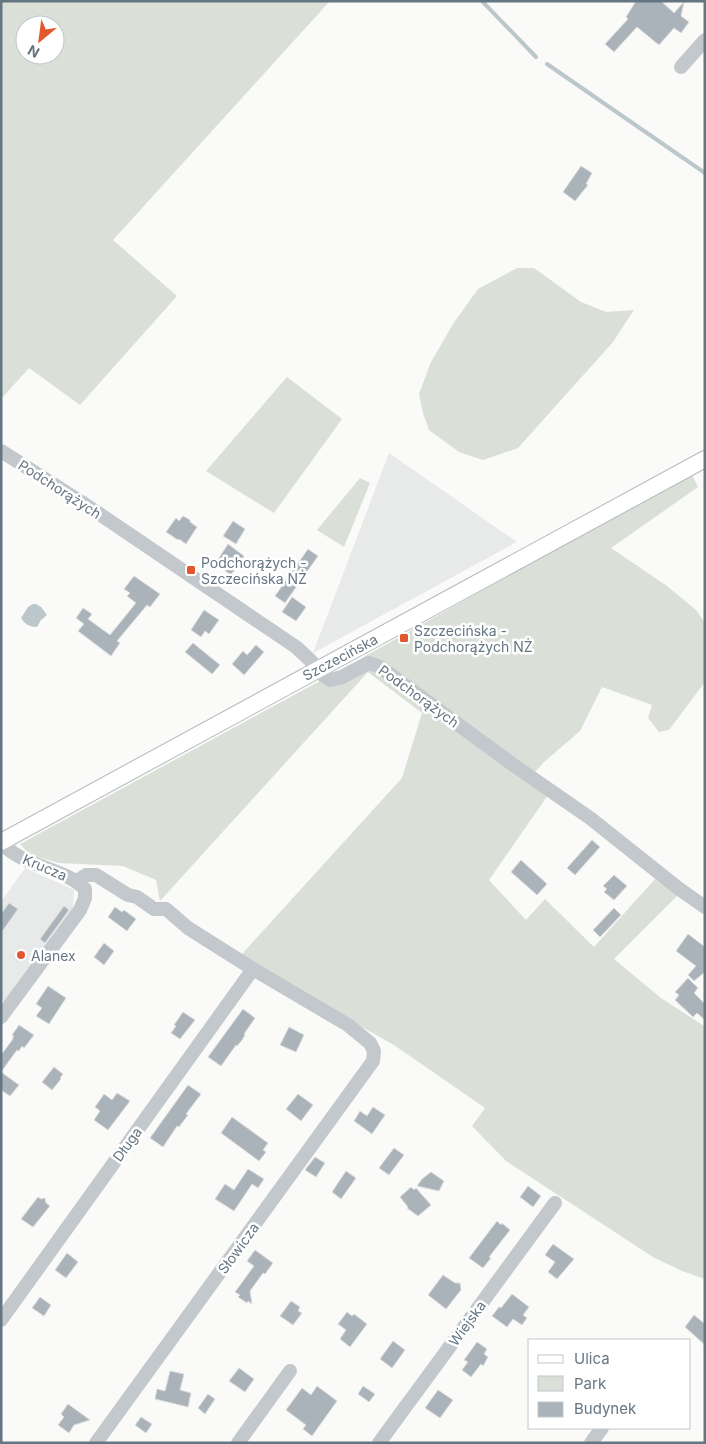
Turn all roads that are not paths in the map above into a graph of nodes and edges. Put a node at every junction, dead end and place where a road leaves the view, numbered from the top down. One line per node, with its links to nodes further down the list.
1 (705, 40): 2 (street)
2 (682, 66)
3 (1, 451): 5 (street, Podchorążych)
4 (705, 458): 5 (main road, Szczecińska)
5 (318, 669): 6 (main road, Szczecińska); 8 (street, Podchorążych)
6 (1, 842): 7 (street, Krucza)
7 (77, 881): 9 (street); 10 (street, Krucza)
8 (705, 907)
9 (253, 969): 12 (street, Długa); 15 (street, Słowicza)
10 (1, 1017)
11 (555, 1203): 17 (street, Wiejska)
12 (1, 1320)
13 (290, 1371): 16 (street)
14 (601, 1429): 18 (street)
15 (96, 1443)
16 (238, 1443)
17 (379, 1443)
18 (591, 1443)

